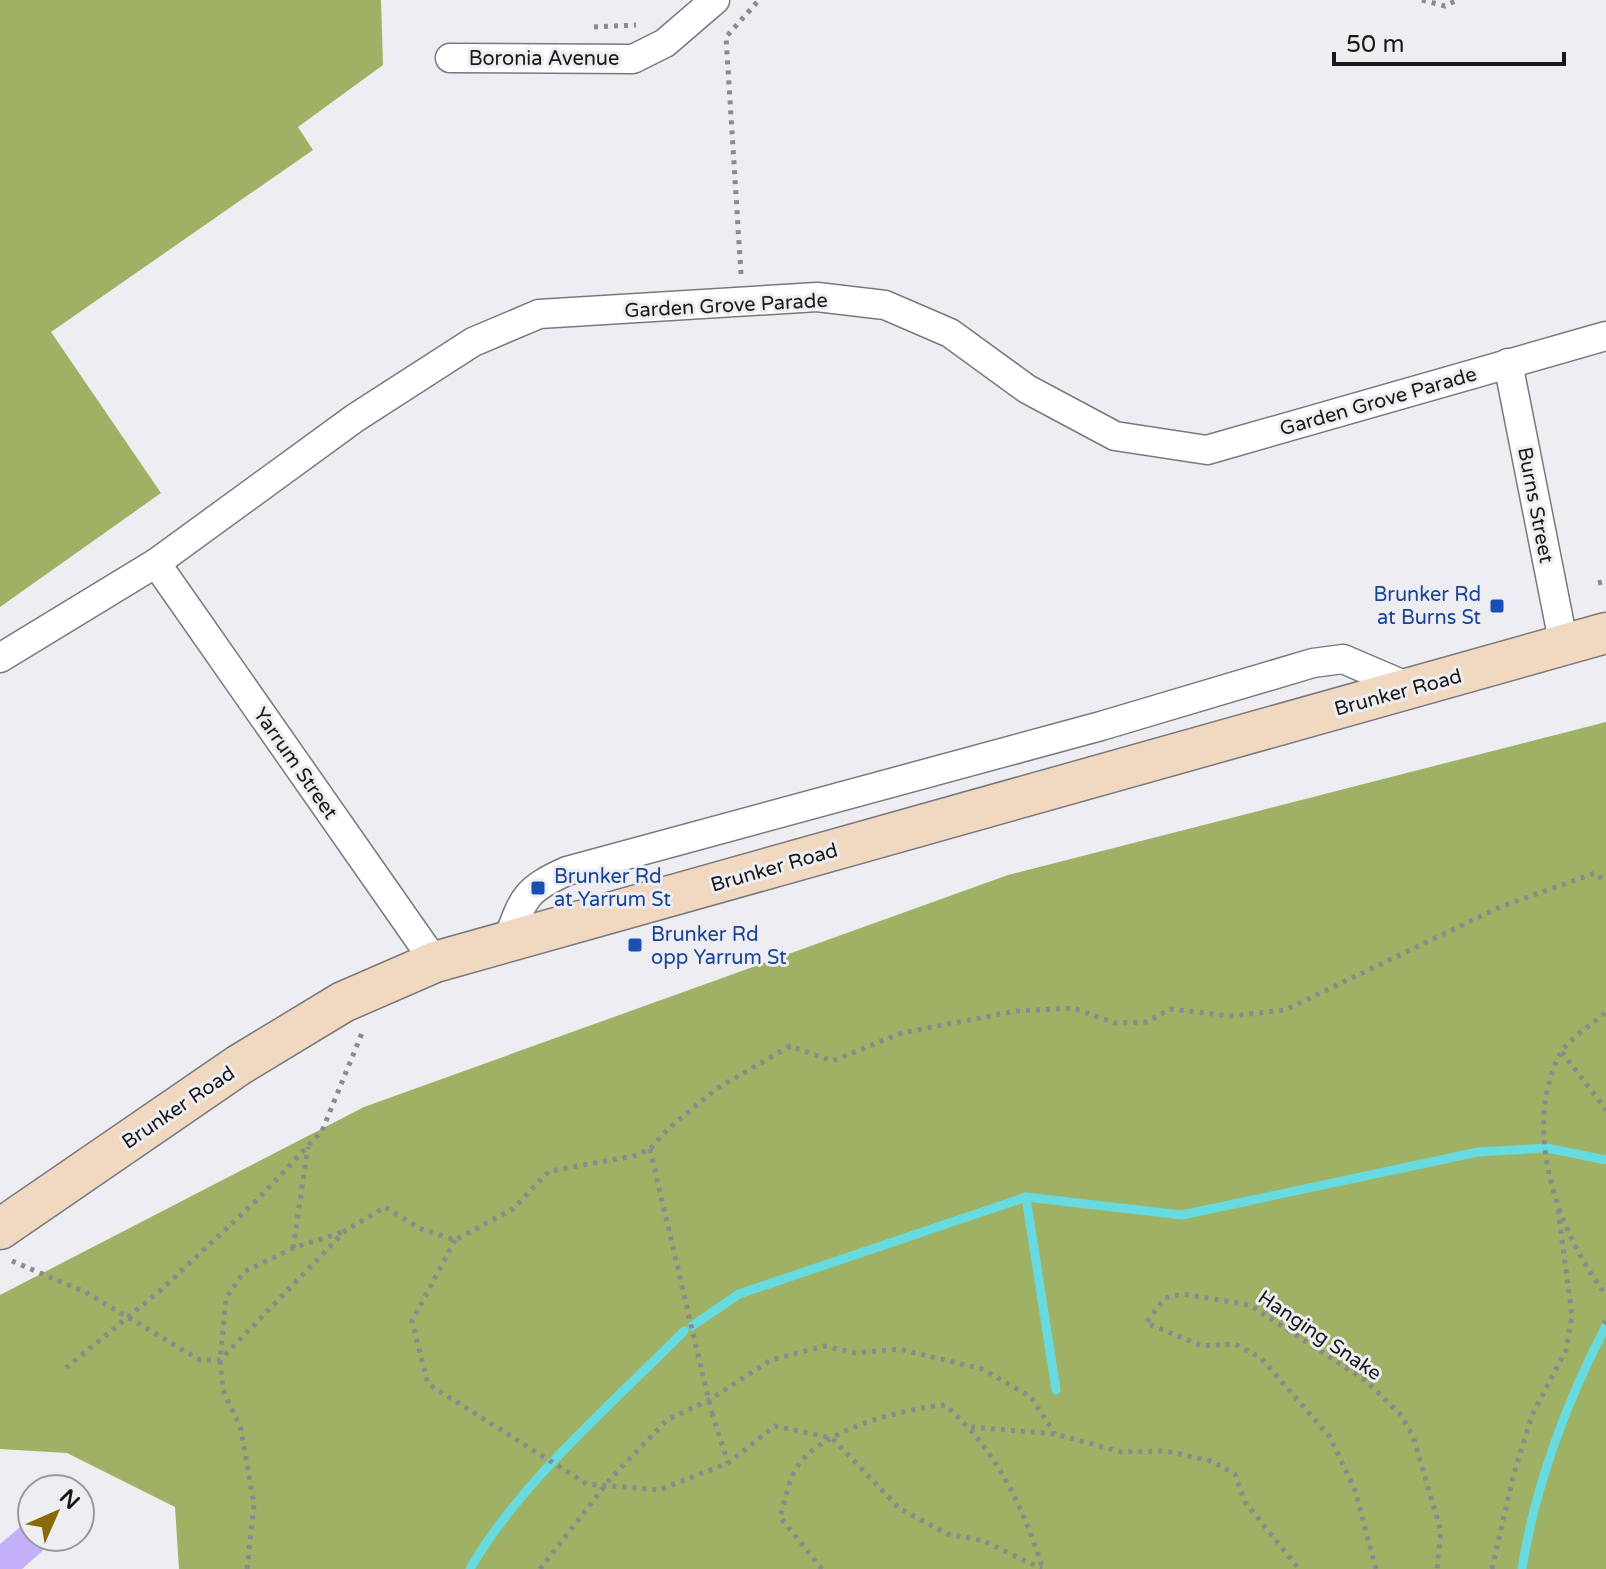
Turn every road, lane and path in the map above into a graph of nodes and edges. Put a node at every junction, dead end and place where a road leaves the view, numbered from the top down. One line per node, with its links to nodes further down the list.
1 (715, 0): 7 (street, Boronia Avenue)
2 (759, 0): 8 (path)
3 (1422, 0): 4 (path)
4 (1457, 0)
5 (644, 24): 6 (path)
6 (585, 27)
7 (450, 58)
8 (743, 302): 10 (street, Garden Grove Parade); 11 (street, Garden Grove Parade)
9 (1606, 336): 10 (street, Garden Grove Parade)
10 (1508, 363): 15 (street, Burns Street)
11 (156, 563): 16 (street, Garden Grove Parade); 22 (street, Yarrum Street)
12 (1606, 581): 13 (path)
13 (1598, 583)
14 (1606, 633): 15 (main road, Brunker Road)
15 (1564, 646): 17 (main road, Brunker Road)
16 (0, 658)
17 (1411, 688): 21 (main road, Brunker Road); 21 (street)
18 (1595, 873): 19 (path); 20 (path); 28 (path)
19 (1606, 875)
20 (1606, 882)
21 (507, 942): 22 (main road, Brunker Road)
22 (435, 962): 23 (main road, Brunker Road)
23 (384, 984): 27 (path); 30 (main road, Brunker Road)
24 (1606, 1013): 25 (path)
25 (1561, 1051): 26 (path); 29 (path)
26 (1605, 1108)
27 (308, 1146): 33 (path); 36 (path)
28 (650, 1149): 32 (path); 39 (path, bridge)
29 (1558, 1209): 35 (path); 52 (path)
30 (0, 1229)
31 (345, 1231): 32 (path); 33 (path); 37 (path)
32 (455, 1240): 44 (path)
33 (293, 1248): 37 (path)
34 (0, 1256): 36 (path)
35 (1606, 1295)
36 (127, 1318): 37 (path); 38 (path)
37 (220, 1360): 45 (path)
38 (66, 1368)
39 (709, 1400): 41 (path); 43 (path, bridge); 44 (path)
40 (971, 1427): 41 (path); 42 (path); 48 (path)
41 (1055, 1434): 49 (path)
42 (832, 1438): 43 (path); 47 (path); 48 (path)
43 (728, 1463): 44 (path)
44 (605, 1486): 46 (path)
45 (247, 1569)
46 (540, 1569)
47 (822, 1569)
48 (1043, 1569)
49 (1299, 1569)
50 (1376, 1569): 51 (path, Hanging Snake)
51 (1437, 1569)
52 (1492, 1569)

